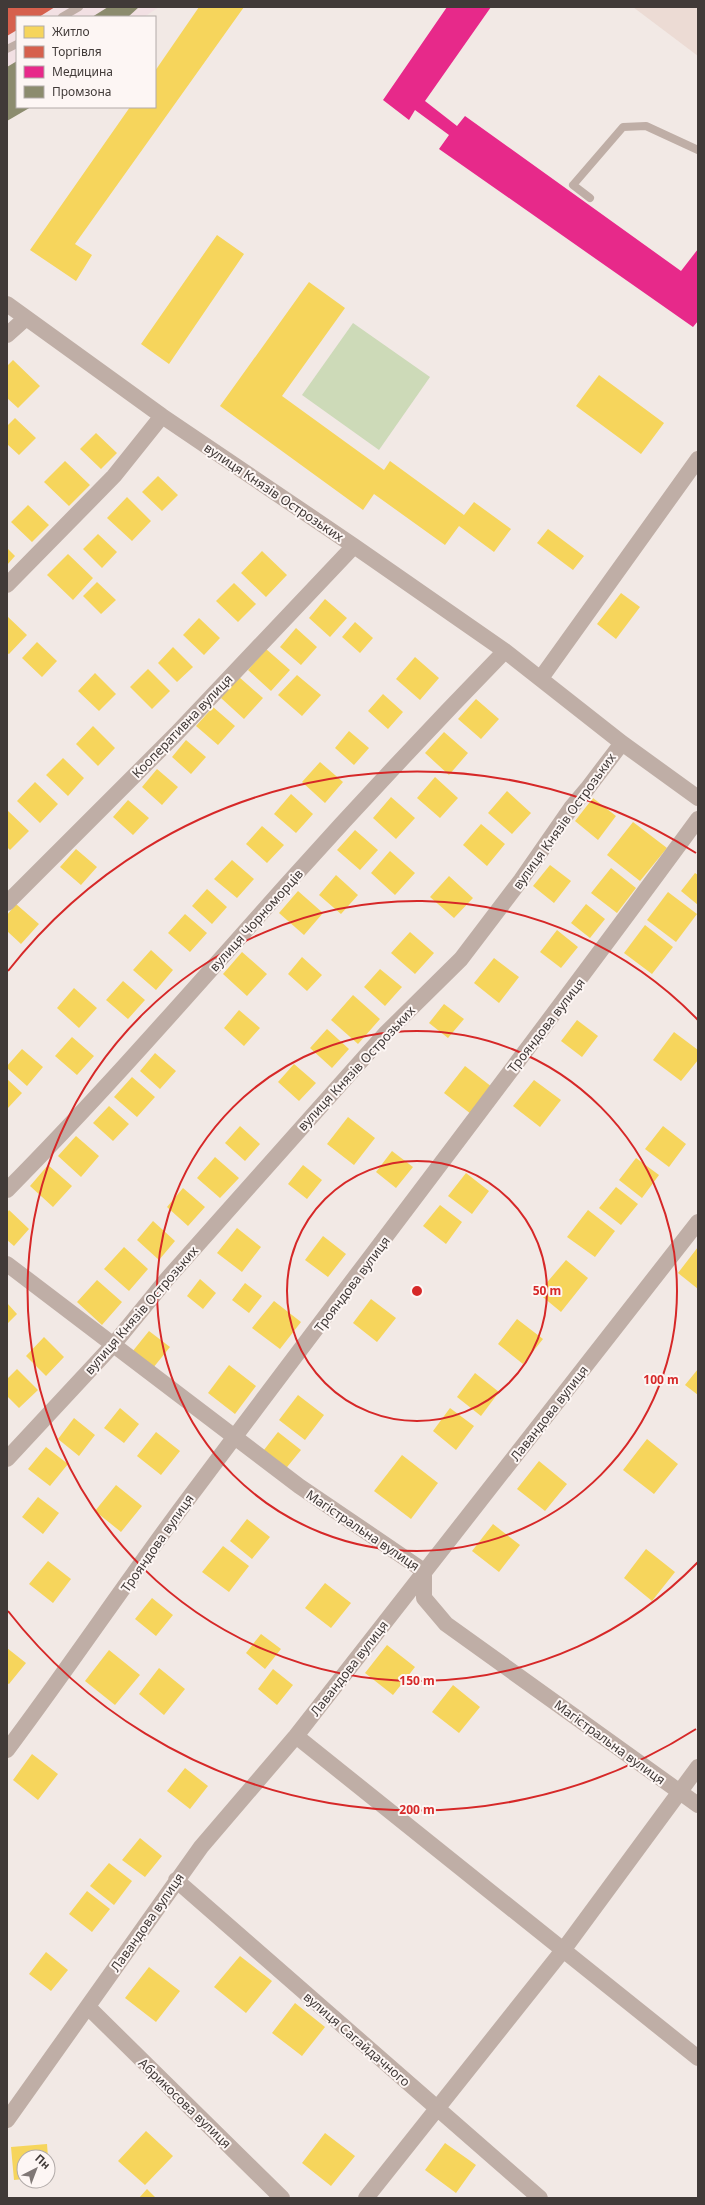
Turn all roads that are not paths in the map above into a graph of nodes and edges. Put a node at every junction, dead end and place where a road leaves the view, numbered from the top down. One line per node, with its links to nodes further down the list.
1 (79, 7): 2 (lane)
2 (64, 16)
3 (16, 45): 4 (lane)
4 (7, 50)
5 (698, 150): 6 (lane)
6 (590, 198)
7 (7, 304): 8 (street, вулиця Князів Острозьких)
8 (26, 318): 9 (street); 10 (street, вулиця Князів Острозьких)
9 (7, 335)
10 (162, 416): 12 (street, вулиця Князів Острозьких); 13 (street)
11 (698, 459): 15 (street)
12 (354, 546): 14 (street, вулиця Князів Острозьких); 19 (street, Кооперативна вулиця)
13 (7, 585)
14 (505, 651): 15 (street, вулиця Князів Острозьких); 20 (street, вулиця Чорноморців)
15 (541, 678): 16 (street, вулиця Князів Острозьких)
16 (622, 743): 17 (street); 23 (street, вулиця Князів Острозьких)
17 (698, 798)
18 (698, 819): 24 (street, Трояндова вулиця)
19 (7, 903)
20 (7, 1190)
21 (698, 1222): 26 (street, Лавандова вулиця)
22 (7, 1264): 23 (street, Магістральна вулиця)
23 (113, 1345): 24 (street, Магістральна вулиця); 25 (street, вулиця Князів Острозьких)
24 (235, 1438): 26 (street, Магістральна вулиця); 28 (street, Трояндова вулиця)
25 (7, 1459)
26 (424, 1571): 27 (street, Лавандова вулиця); 30 (street, Магістральна вулиця)
27 (296, 1736): 32 (street, Лавандова вулиця); 33 (street)
28 (7, 1750)
29 (698, 1767): 30 (street)
30 (680, 1793): 31 (street, Магістральна вулиця); 33 (street)
31 (698, 1805)
32 (176, 1880): 34 (street, Лавандова вулиця); 36 (street, вулиця Сагайдачного)
33 (564, 1949): 35 (street); 36 (street)
34 (88, 2007): 37 (street, Лавандова вулиця); 38 (street, Абрикосова вулиця)
35 (698, 2058)
36 (437, 2110): 39 (street); 40 (street, вулиця Сагайдачного)
37 (7, 2120)
38 (282, 2198)
39 (366, 2198)
40 (540, 2198)

